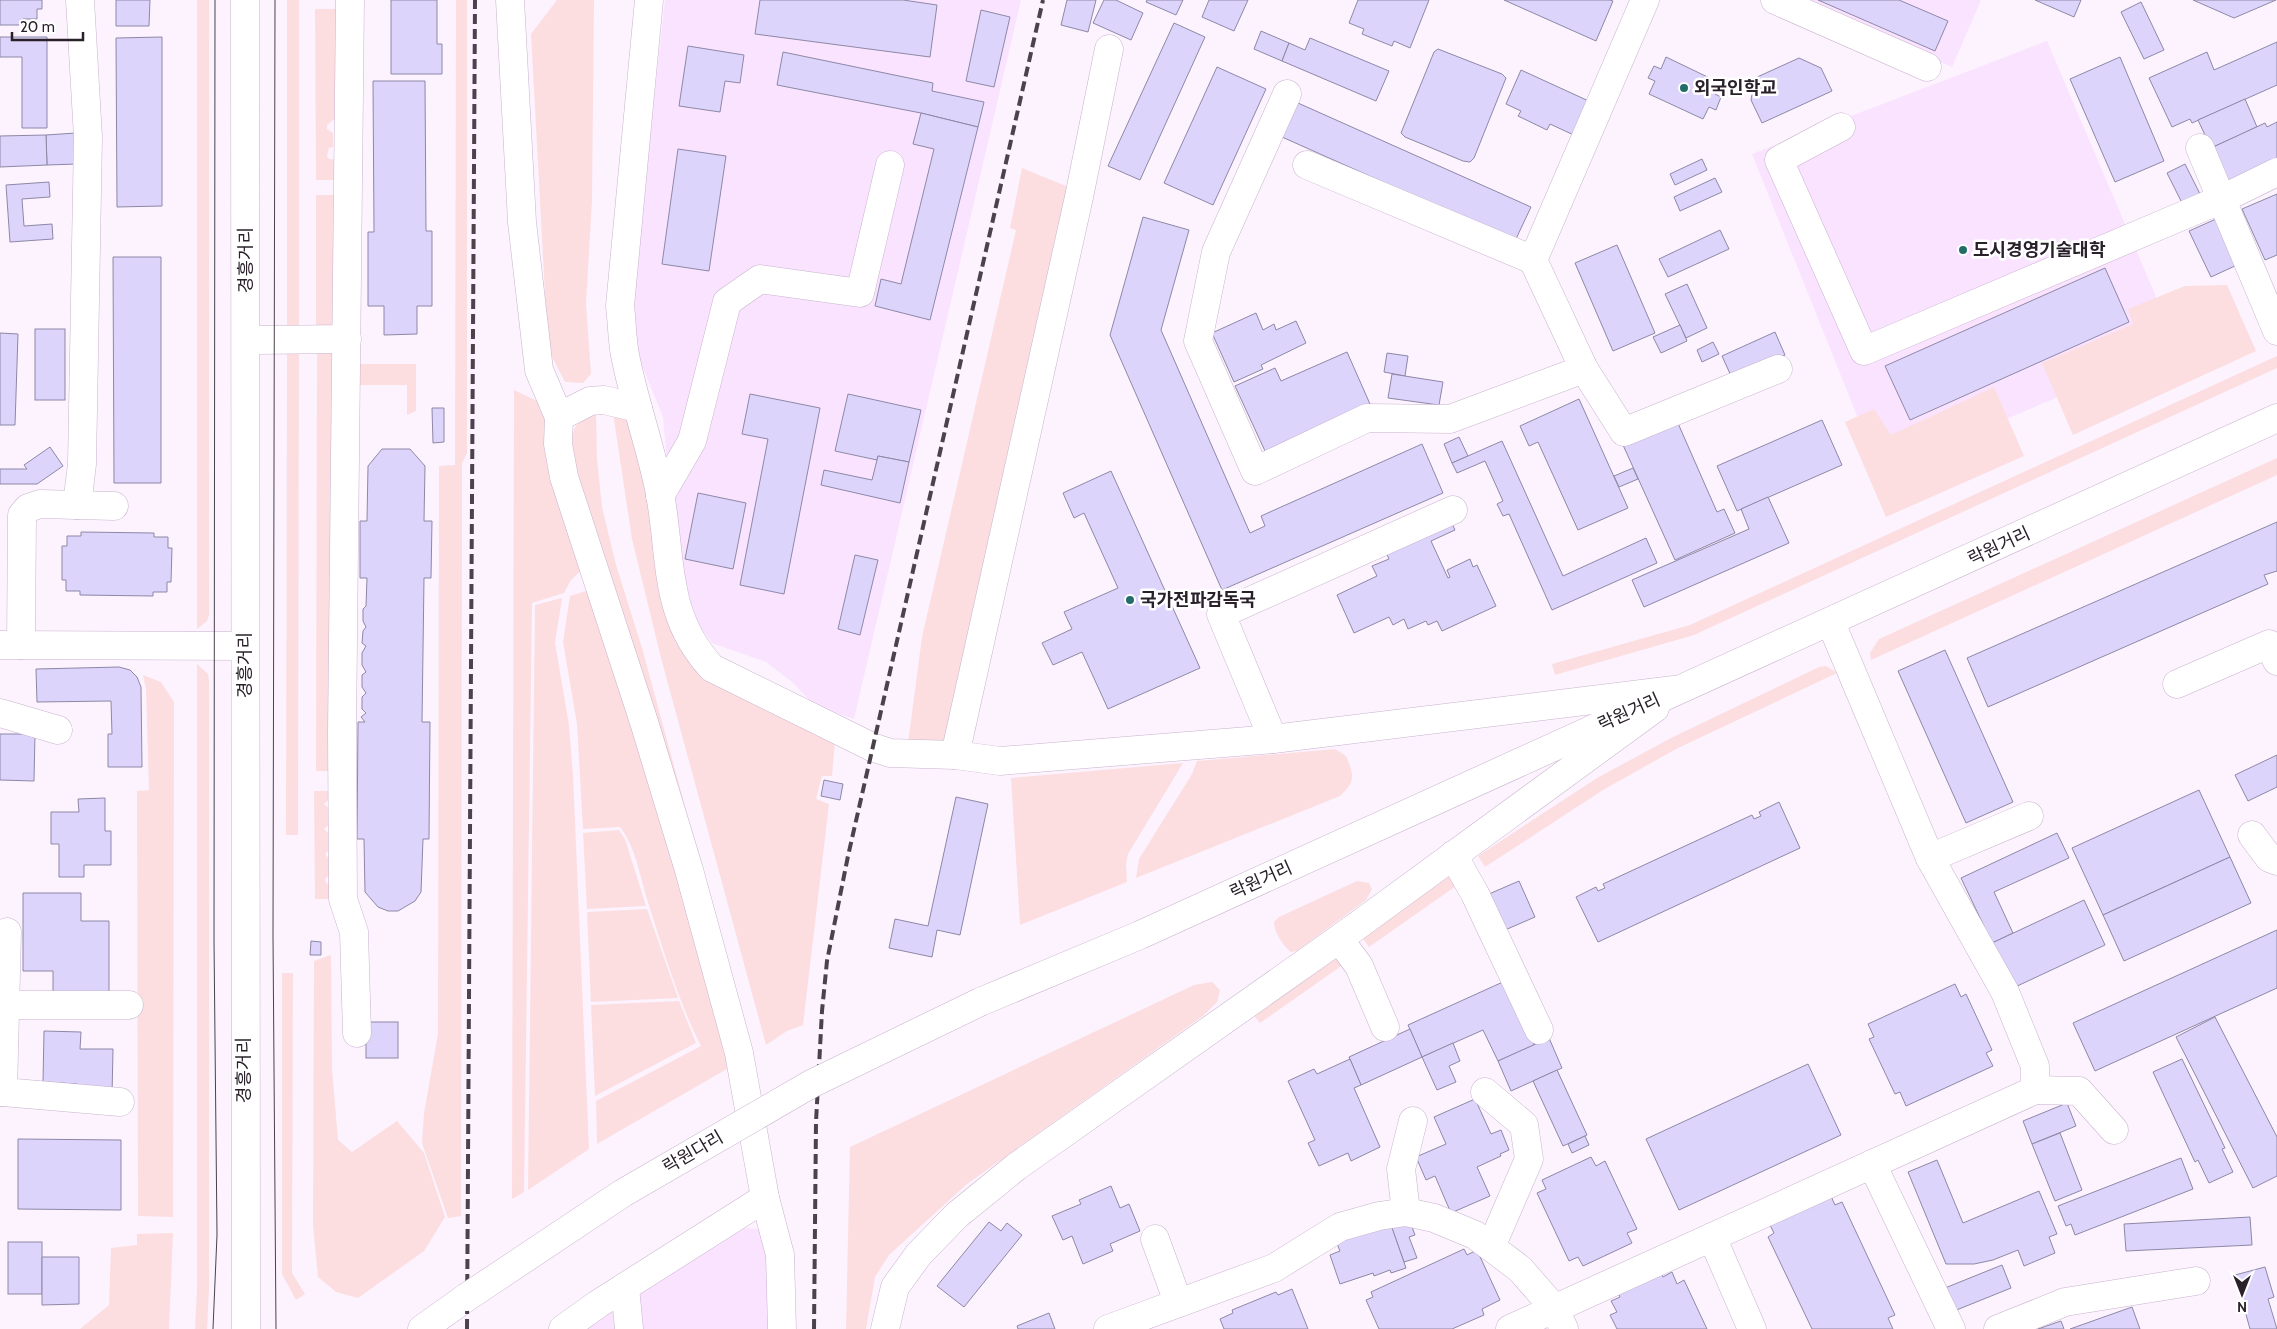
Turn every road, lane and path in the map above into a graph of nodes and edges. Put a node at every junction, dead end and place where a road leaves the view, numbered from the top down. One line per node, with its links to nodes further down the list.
1 (80, 0): 27 (street)
2 (245, 0): 19 (street, 경흥거리)
3 (350, 0): 20 (street)
4 (510, 0): 24 (street)
5 (649, 0): 23 (street)
6 (1646, 0): 17 (street)
7 (1775, 0): 9 (street)
8 (1108, 49): 39 (street)
9 (1927, 67)
10 (1287, 94): 21 (street)
11 (1841, 127): 16 (street)
12 (2200, 148): 16 (street)
13 (890, 165): 26 (street)
14 (1307, 165): 17 (street)
15 (2277, 172): 16 (street)
16 (2222, 199): 18 (street)
17 (1533, 260): 21 (street)
18 (2277, 331)
19 (246, 340): 20 (street); 32 (street, 경흥거리)
20 (347, 340): 52 (street)
21 (1584, 369): 22 (street)
22 (1778, 369)
23 (638, 408): 24 (street); 26 (street)
24 (559, 417): 60 (street)
25 (2277, 418): 30 (street, 락원거리)
26 (660, 496): 39 (street)
27 (77, 505): 28 (street); 31 (street)
28 (114, 506)
29 (1454, 510): 38 (street)
30 (1831, 623): 35 (street, 락원거리); 43 (street)
31 (11, 645): 32 (street)
32 (245, 646): 69 (street, 경흥거리)
33 (2277, 661): 34 (street)
34 (2177, 684)
35 (1680, 689): 38 (street); 42 (street); 47 (street, 락원거리)
36 (0, 713): 37 (street)
37 (58, 730)
38 (1273, 739): 39 (street)
39 (955, 756)
40 (2028, 816): 43 (street)
41 (2252, 835): 44 (street)
42 (1453, 855): 46 (street); 51 (street)
43 (1930, 858): 53 (street)
44 (2277, 860)
45 (7, 932): 48 (street)
46 (1339, 939): 50 (street); 74 (street)
47 (980, 1002): 70 (street, 락원다리, bridge)
48 (7, 1005): 49 (street); 54 (street)
49 (129, 1005)
50 (1385, 1027)
51 (1539, 1030)
52 (357, 1033)
53 (2035, 1090): 58 (street); 59 (street)
54 (2, 1092): 56 (street)
55 (1485, 1092): 64 (street)
56 (120, 1102)
57 (1413, 1120): 61 (street)
58 (2114, 1130)
59 (1872, 1164): 62 (street); 78 (street)
60 (764, 1198): 66 (street); 73 (street)
61 (1406, 1212): 64 (street); 67 (street)
62 (1712, 1237): 68 (street); 77 (street)
63 (1155, 1239): 67 (street)
64 (1491, 1247): 68 (street)
65 (2196, 1281): 79 (street)
66 (625, 1287): 71 (street); 72 (street)
67 (1178, 1302): 75 (street)
68 (1559, 1319): 76 (street)
69 (246, 1329)
70 (422, 1329)
71 (563, 1329)
72 (629, 1329)
73 (782, 1329)
74 (884, 1329)
75 (1108, 1329)
76 (1510, 1329)
77 (1752, 1329)
78 (1951, 1329)
79 (1998, 1329)

